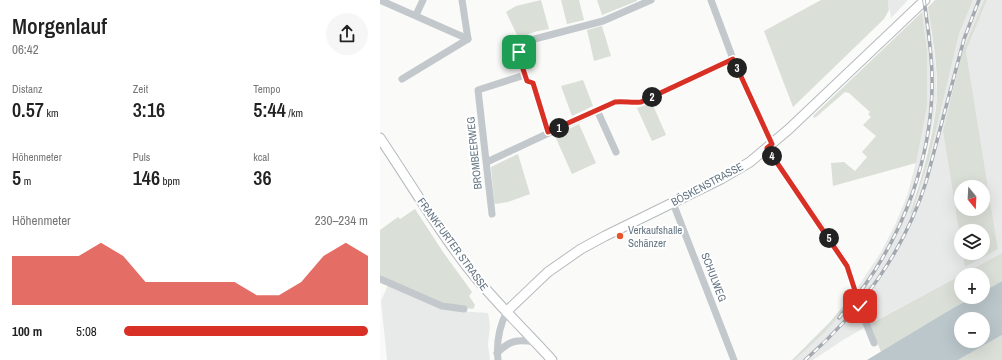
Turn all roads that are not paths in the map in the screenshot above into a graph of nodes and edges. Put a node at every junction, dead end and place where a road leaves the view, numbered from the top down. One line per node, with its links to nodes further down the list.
1 (423, 0): 7 (street)
2 (462, 0): 8 (street)
3 (651, 0): 10 (street)
4 (712, 0): 9 (street)
5 (925, 0): 15 (main road, BÖSKENSTRASSE)
6 (381, 1): 7 (street)
7 (416, 15): 8 (street)
8 (468, 39): 11 (street)
9 (733, 59): 12 (street); 15 (street)
10 (525, 74): 13 (street); 17 (street, BROMBEERWEG)
11 (402, 80)
12 (597, 110): 13 (street); 16 (street)
13 (548, 132): 17 (street)
14 (380, 138): 22 (main road, FRANKFURTER STRASSE)
15 (770, 146): 18 (main road, BÖSKENSTRASSE); 24 (street)
16 (616, 152)
17 (487, 162): 19 (street, BROMBEERWEG)
18 (673, 202): 22 (main road, BÖSKENSTRASSE); 27 (street, SCHULWEG)
19 (492, 214)
20 (380, 279): 21 (street)
21 (464, 309)
22 (507, 311): 23 (main road, FRANKFURTER STRASSE); 25 (street)
23 (536, 342): 25 (street); 26 (main road, FRANKFURTER STRASSE)
24 (874, 343)
25 (498, 357)
26 (552, 360)
27 (734, 360)

